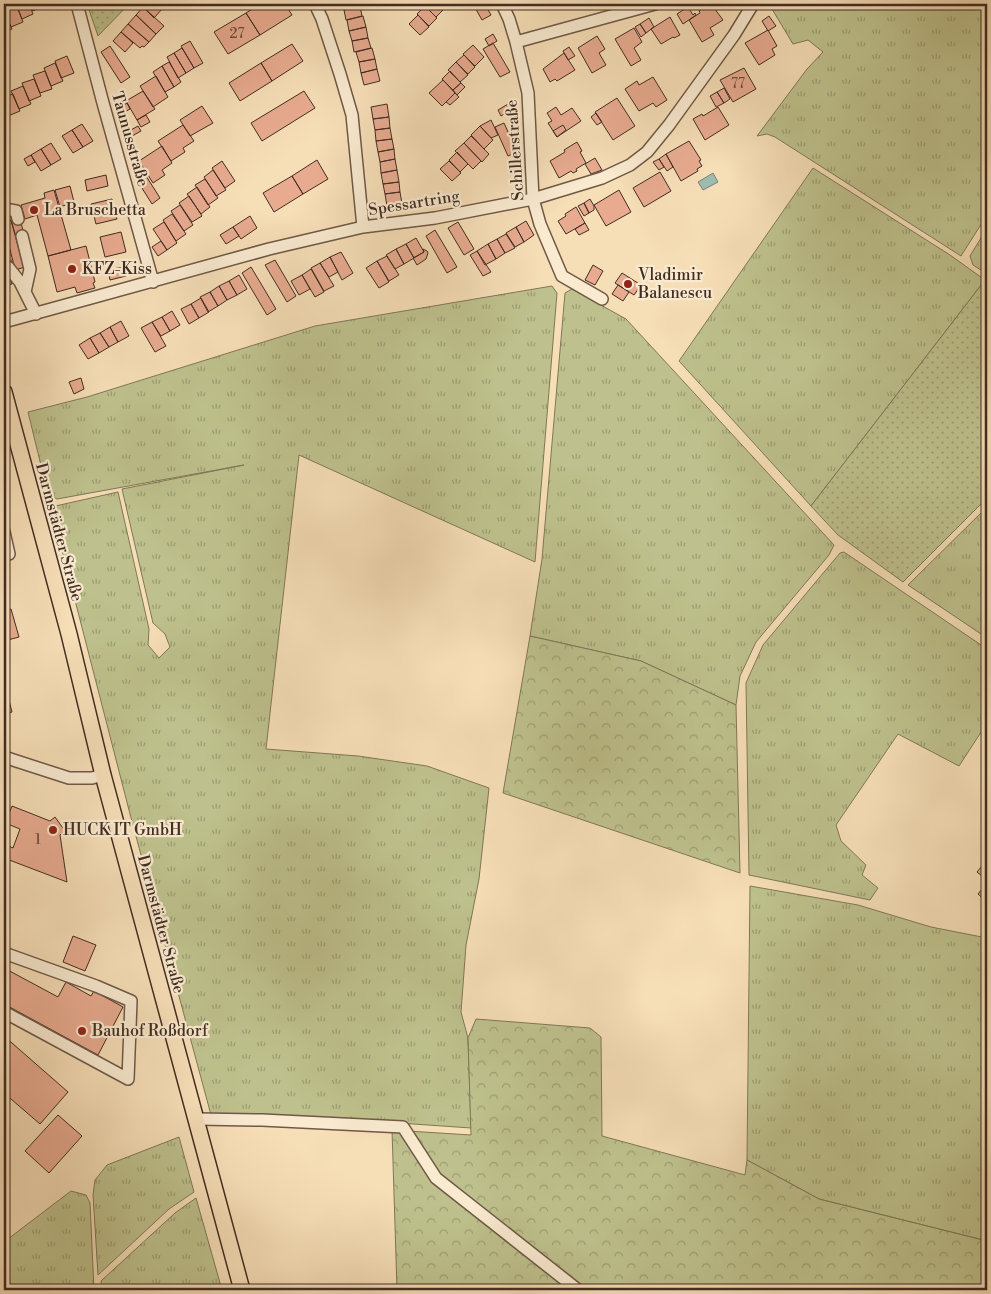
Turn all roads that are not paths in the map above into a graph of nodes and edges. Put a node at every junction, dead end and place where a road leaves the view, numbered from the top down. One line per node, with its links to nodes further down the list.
1 (78, 4): 13 (street, Taunusstraße)
2 (315, 4): 10 (street)
3 (502, 4): 6 (street, Schillerstraße)
4 (655, 4): 6 (street)
5 (753, 4): 7 (street, Spessartring)
6 (516, 42): 7 (street, Schillerstraße)
7 (533, 199): 10 (street, Spessartring); 15 (street, Schillerstraße)
8 (4, 209): 9 (street)
9 (18, 218)
10 (363, 227): 13 (street, Spessartring)
11 (22, 236): 14 (street)
12 (8, 267): 14 (street)
13 (153, 282): 16 (street, Spessartring)
14 (25, 292): 16 (street)
15 (602, 299)
16 (36, 314): 17 (street, Spessartring)
17 (4, 322)
18 (4, 392): 22 (main road, Darmstädter Straße)
19 (4, 532): 20 (street)
20 (9, 554)
21 (4, 757): 22 (street)
22 (103, 775): 25 (main road, Darmstädter Straße)
23 (4, 953): 24 (street)
24 (4, 1012)
25 (197, 1119): 26 (main road, Darmstädter Straße); 27 (street)
26 (242, 1290)
27 (578, 1290)

